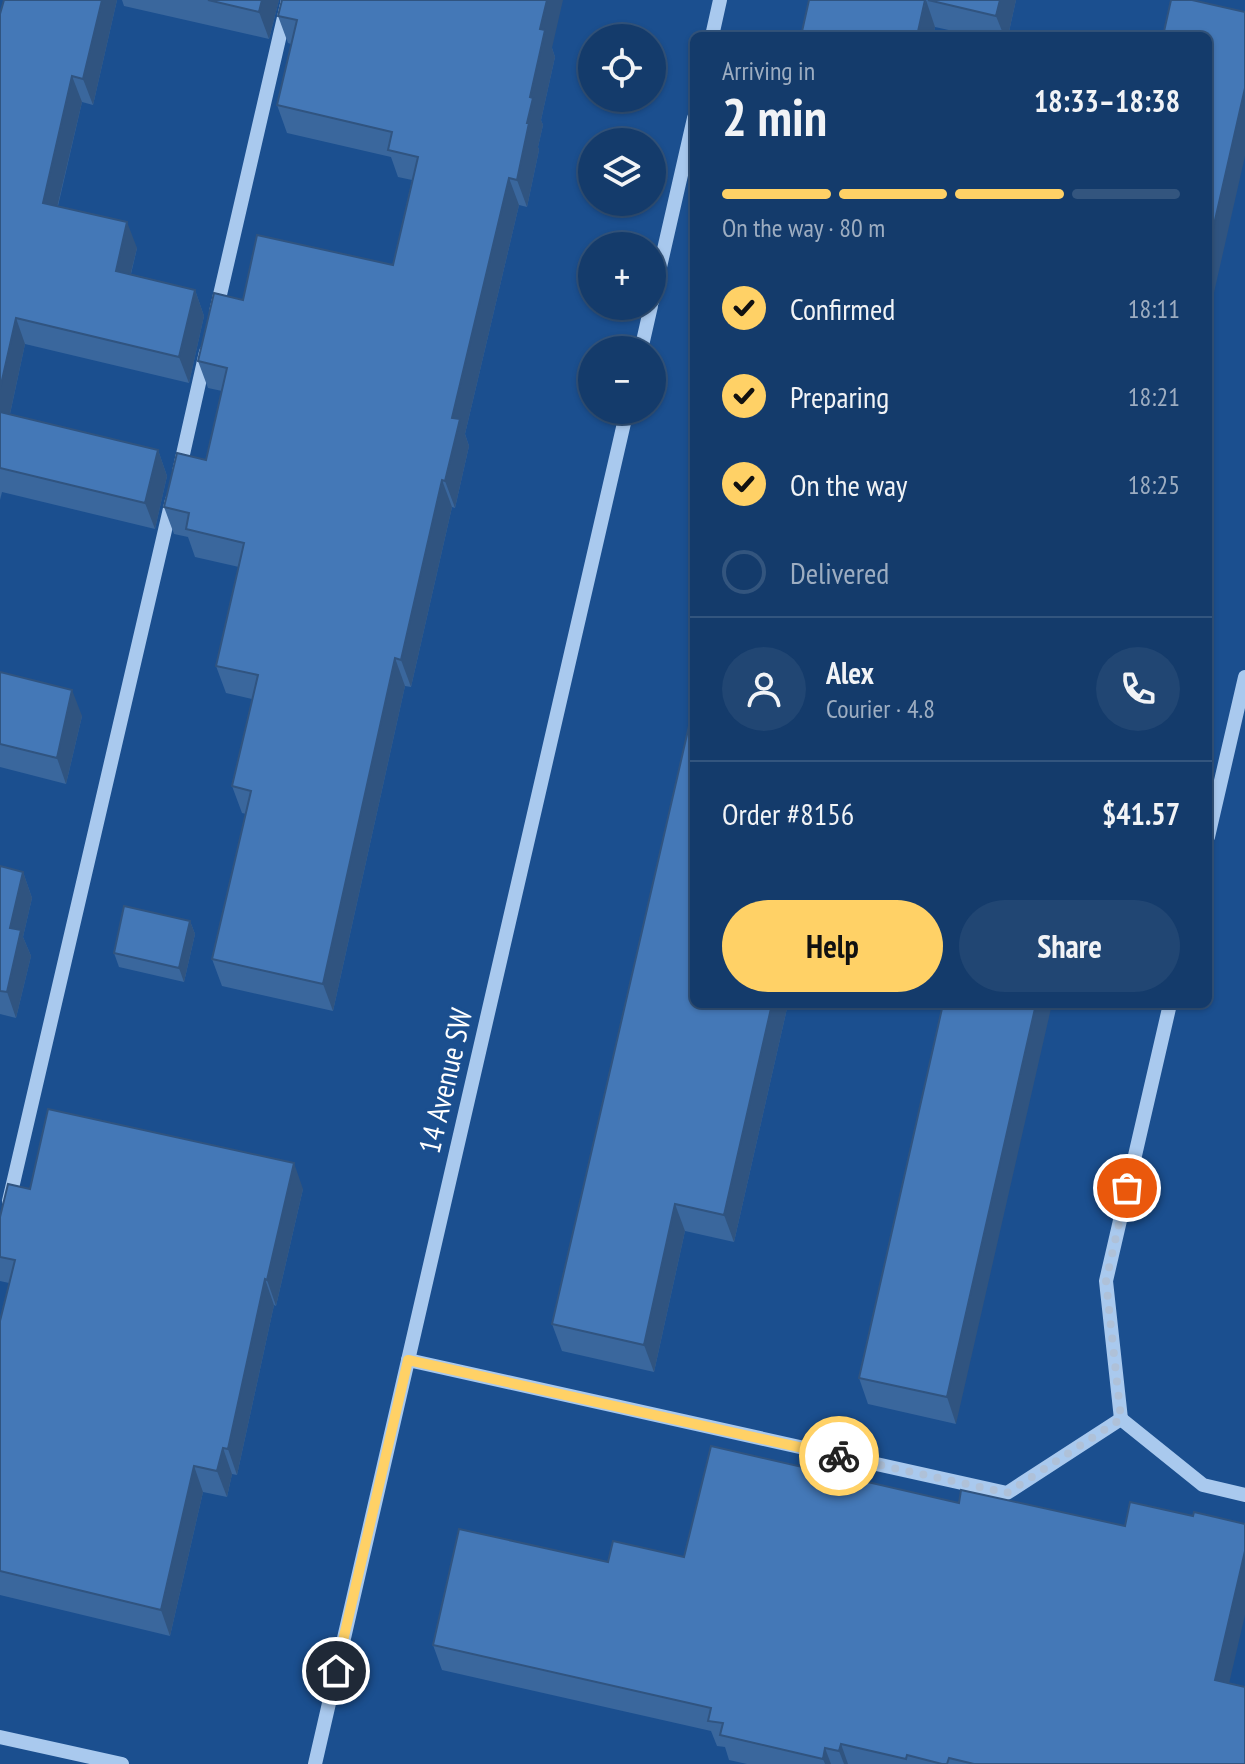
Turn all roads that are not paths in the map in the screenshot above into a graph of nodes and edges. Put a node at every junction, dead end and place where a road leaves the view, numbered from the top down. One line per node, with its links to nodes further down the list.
1 (288, 0): 6 (street)
2 (720, 0): 3 (street)
3 (713, 32)
4 (690, 136): 5 (street)
5 (666, 242)
6 (213, 326)
7 (209, 341): 12 (street)
8 (624, 424): 13 (street, 14 Avenue SW)
9 (1245, 677): 10 (street)
10 (1212, 820)
11 (1169, 1008): 14 (street)
12 (7, 1209)
13 (408, 1360): 14 (street); 18 (street, 14 Avenue SW)
14 (1121, 1419): 15 (street)
15 (1245, 1495)
16 (0, 1737): 17 (street)
17 (122, 1764)
18 (315, 1764)

